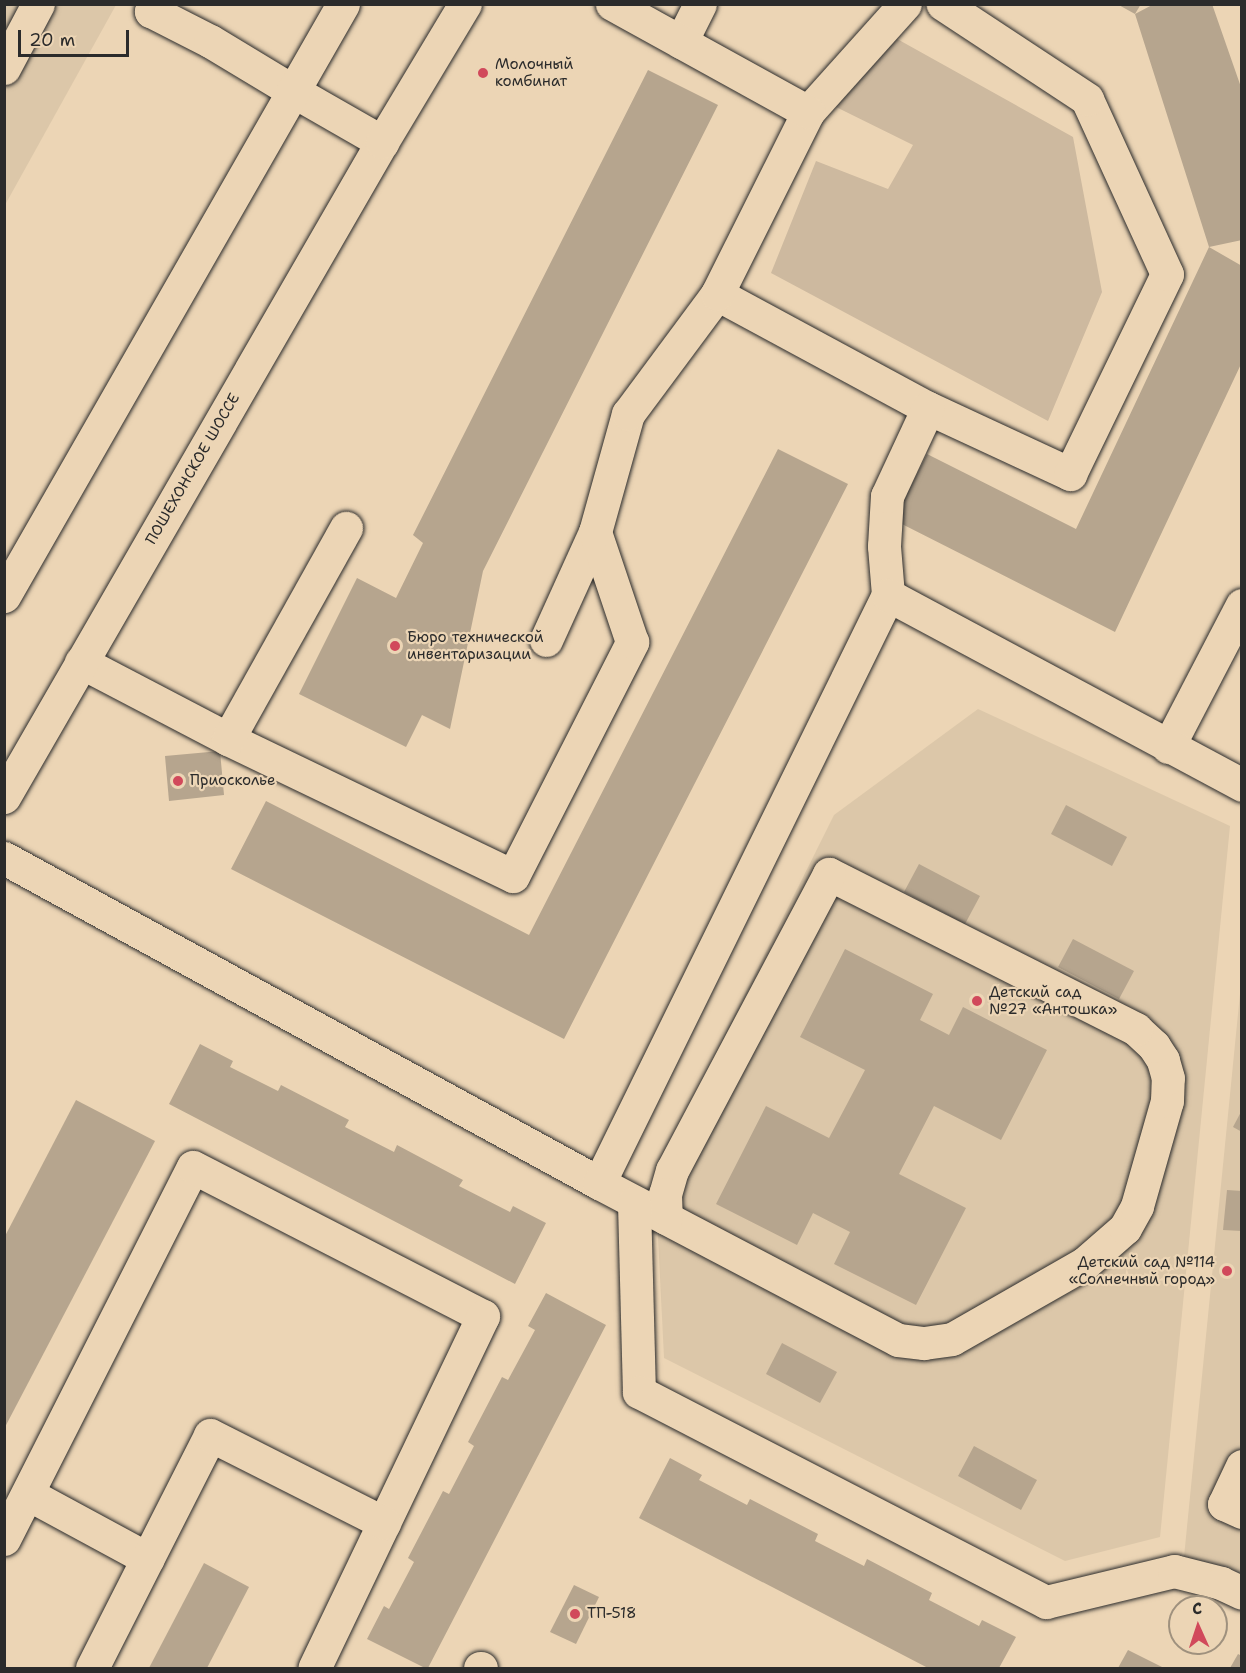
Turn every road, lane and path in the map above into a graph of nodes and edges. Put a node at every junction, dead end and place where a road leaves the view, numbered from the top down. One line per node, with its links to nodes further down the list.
1 (38, 4): 10 (main road)
2 (343, 4): 11 (main road)
3 (465, 4): 13 (main road, ПОШЕХОНСКОЕ ШОССЕ)
4 (612, 4): 9 (main road)
5 (700, 4): 9 (main road)
6 (905, 4): 12 (main road)
7 (943, 4): 15 (main road)
8 (147, 7): 11 (main road)
9 (681, 42): 12 (main road)
10 (4, 68)
11 (293, 91): 13 (main road); 19 (main road)
12 (808, 112): 14 (main road)
13 (382, 142): 22 (main road, ПОШЕХОНСКОЕ ШОССЕ)
14 (717, 294): 15 (main road); 17 (main road)
15 (928, 408): 18 (main road)
16 (346, 528): 23 (main road)
17 (596, 532): 21 (main road); 23 (main road)
18 (888, 595): 24 (main road); 28 (main road)
19 (4, 596)
20 (1242, 605): 24 (main road)
21 (546, 640)
22 (81, 662): 23 (main road); 26 (main road, ПОШЕХОНСКОЕ ШОССЕ)
23 (228, 738)
24 (1168, 747): 25 (main road)
25 (1242, 785)
26 (4, 796)
27 (4, 858): 28 (main road)
28 (599, 1183): 29 (main road)
29 (634, 1203): 30 (main road); 37 (main road)
30 (666, 1218): 30 (main road)
31 (1242, 1466): 33 (main road)
32 (28, 1494): 34 (main road); 35 (main road); 36 (main road)
33 (1242, 1512)
34 (384, 1523): 36 (main road); 39 (main road)
35 (4, 1539)
36 (148, 1559): 38 (main road)
37 (1242, 1593)
38 (92, 1668)
39 (314, 1668)

